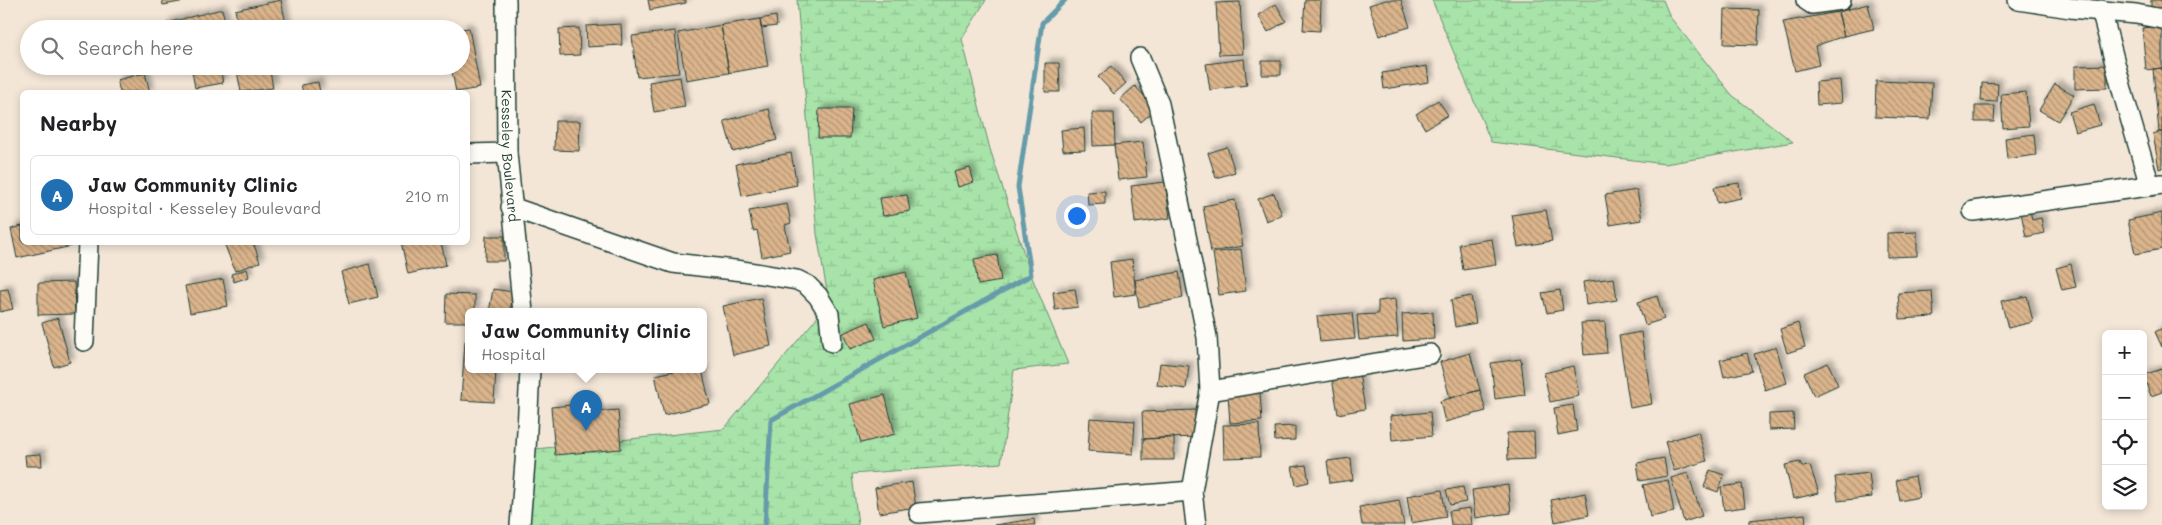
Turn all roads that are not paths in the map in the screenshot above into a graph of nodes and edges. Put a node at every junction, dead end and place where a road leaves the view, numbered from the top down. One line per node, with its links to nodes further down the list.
1 (506, 0): 8 (street, Kesseley Boulevard)
2 (1806, 0): 3 (street)
3 (1841, 0)
4 (2018, 0): 5 (street)
5 (2101, 10): 6 (street); 10 (street)
6 (2162, 19)
7 (1140, 58): 19 (street)
8 (507, 153): 9 (street); 11 (street, Kesseley Boulevard)
9 (470, 154)
10 (2156, 185): 12 (street)
11 (511, 207): 14 (street, Kesseley Boulevard); 16 (street)
12 (1973, 211)
13 (88, 245): 15 (street)
14 (523, 308)
15 (84, 341)
16 (832, 342)
17 (1430, 354): 19 (street)
18 (530, 373): 22 (street)
19 (1210, 391): 20 (street)
20 (1192, 491): 21 (street); 23 (street)
21 (919, 513)
22 (520, 525)
23 (1196, 525)

